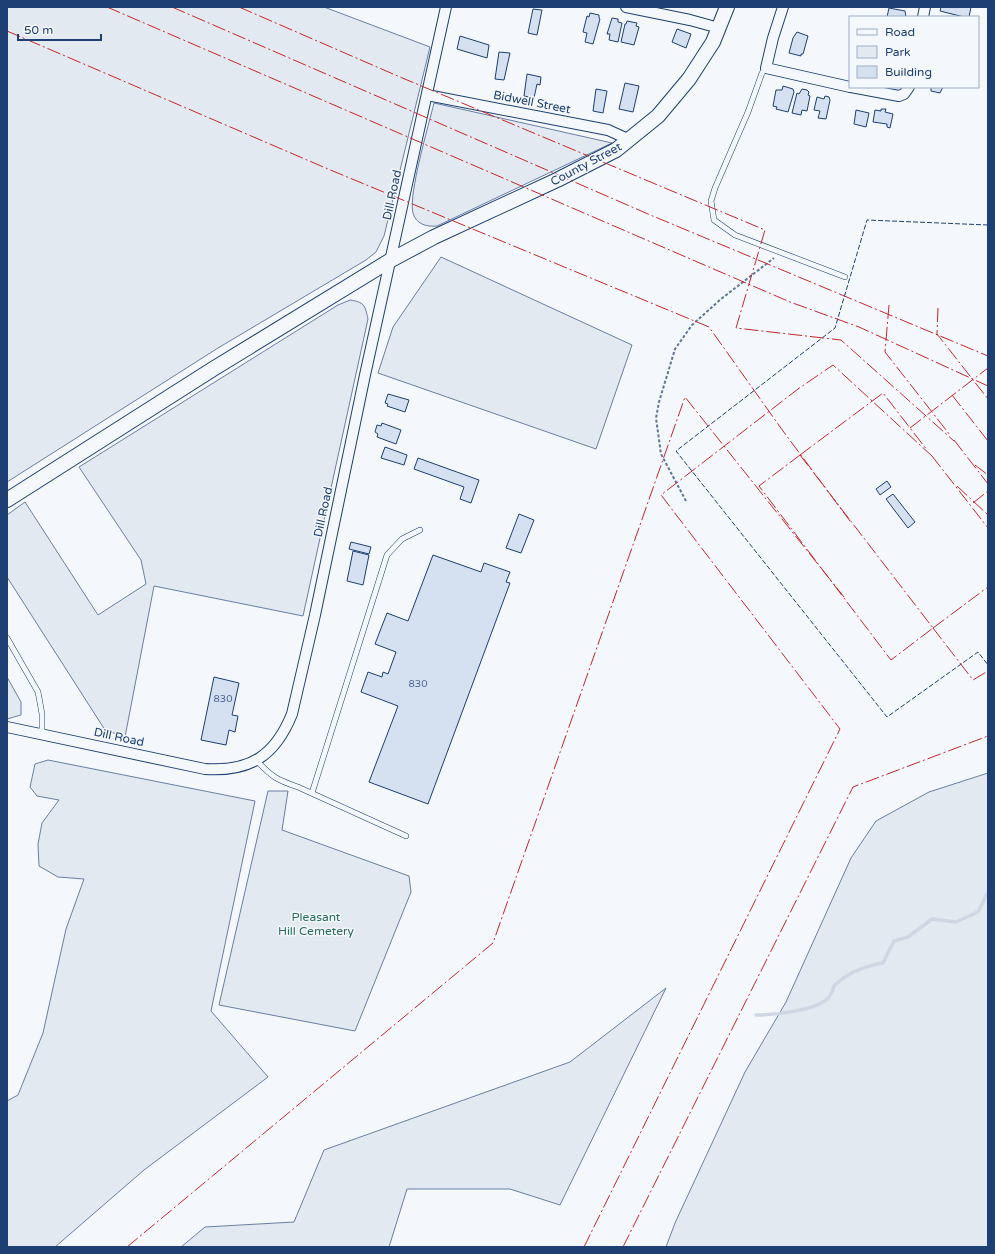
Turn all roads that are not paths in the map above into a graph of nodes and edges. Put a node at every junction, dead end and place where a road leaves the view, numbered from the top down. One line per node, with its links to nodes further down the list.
1 (446, 7): 10 (street, Dill Road)
2 (626, 7): 5 (street)
3 (727, 7): 5 (street, County Street)
4 (784, 7): 6 (street)
5 (719, 28): 11 (street, County Street)
6 (766, 68): 7 (street); 13 (lane)
7 (849, 87)
8 (855, 88): 9 (street)
9 (907, 91)
10 (427, 95): 11 (street, Bidwell Street); 12 (street, Dill Road)
11 (630, 140): 12 (street, County Street)
12 (391, 260): 14 (street, County Street); 19 (street, Dill Road)
13 (845, 277)
14 (7, 500)
15 (420, 530): 20 (lane)
16 (7, 638): 18 (lane)
17 (7, 727): 18 (street, Dill Road)
18 (42, 734): 19 (street, Dill Road)
19 (257, 761): 20 (lane)
20 (312, 793): 21 (lane)
21 (406, 836)

